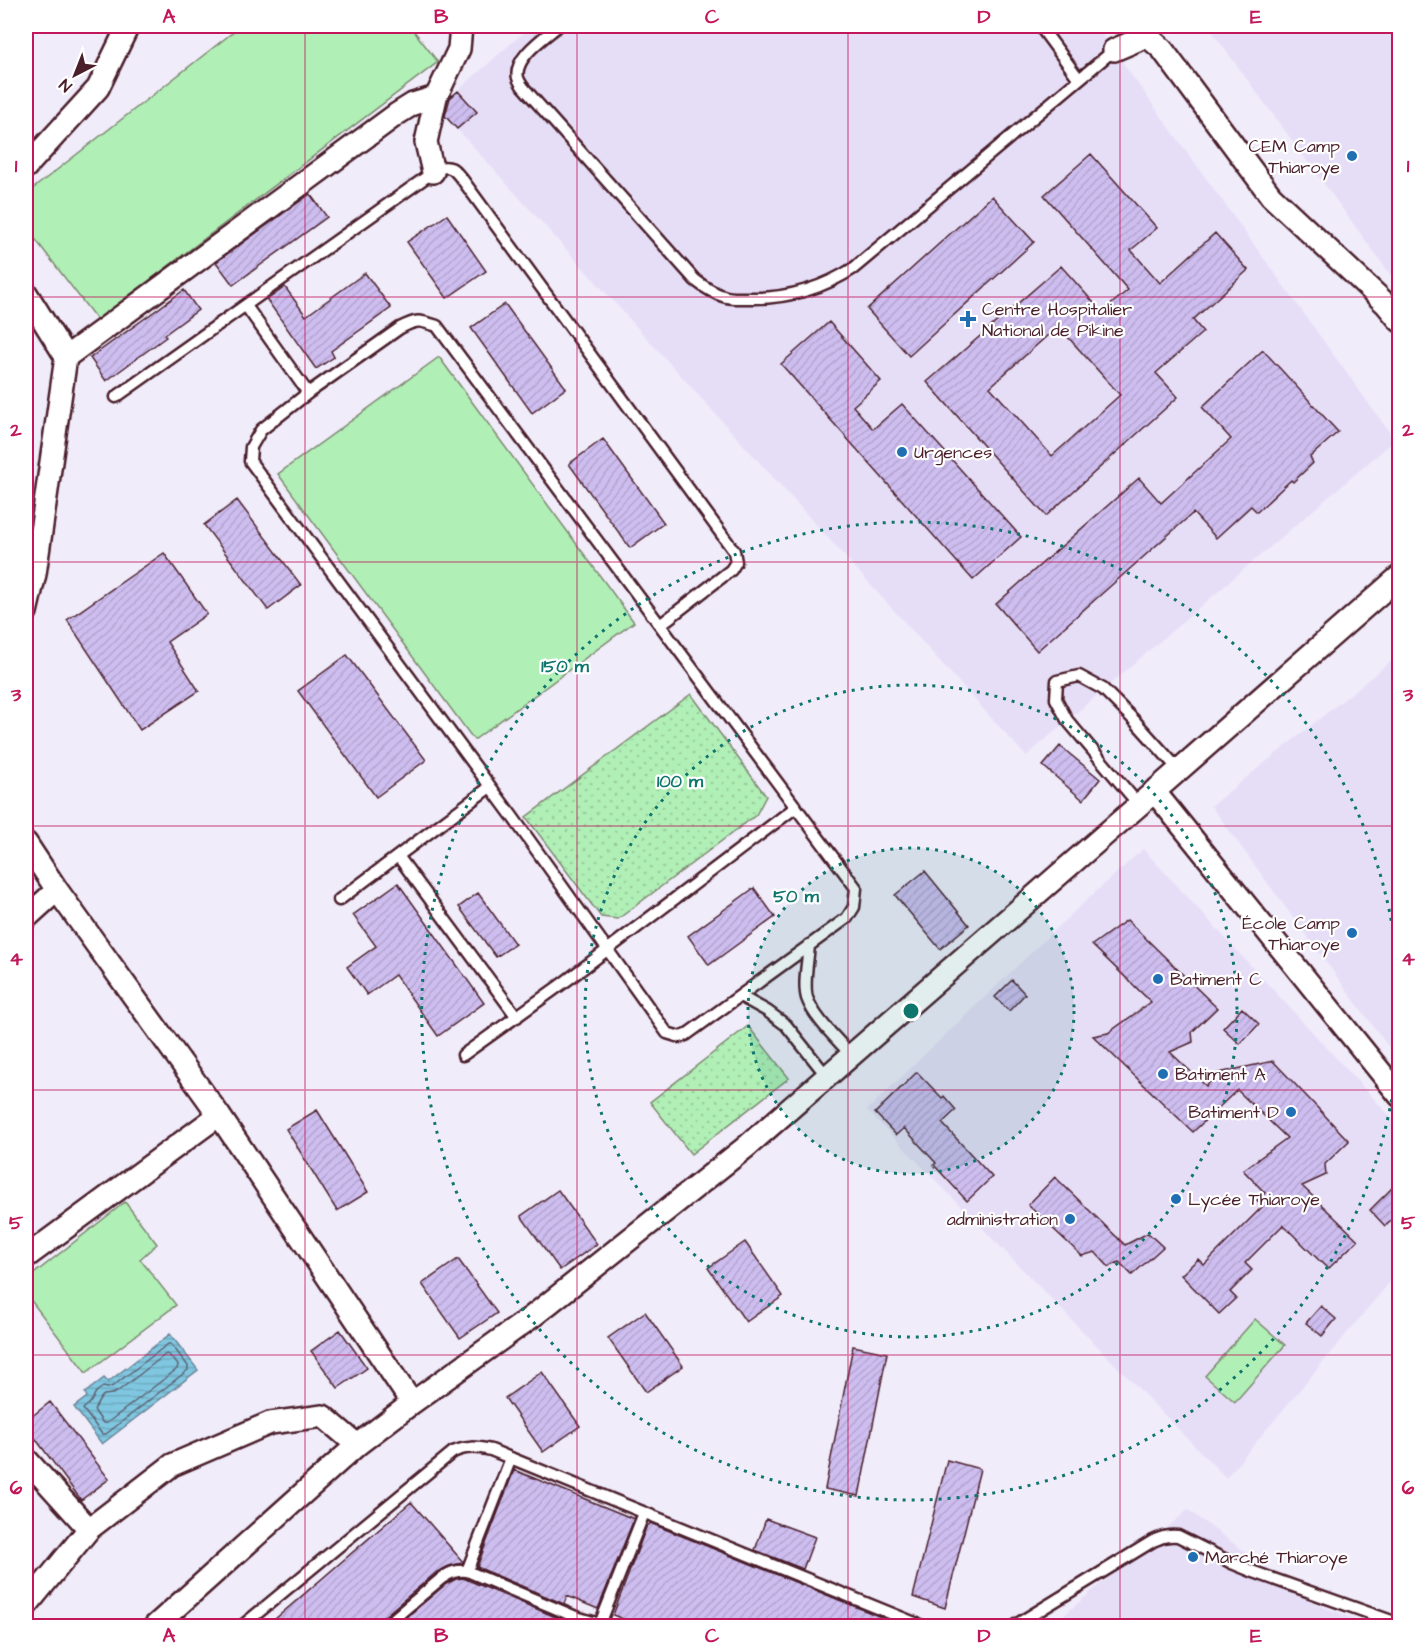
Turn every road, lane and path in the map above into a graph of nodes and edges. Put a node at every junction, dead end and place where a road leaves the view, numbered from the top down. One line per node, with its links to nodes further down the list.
1 (128, 26): 8 (street)
2 (461, 26): 7 (street)
3 (558, 26): 6 (lane)
4 (1040, 26): 6 (lane)
5 (1114, 50): 6 (lane); 12 (street)
6 (1079, 79)
7 (436, 97): 9 (street); 13 (street)
8 (26, 167)
9 (433, 172): 11 (lane); 18 (lane)
10 (26, 293): 13 (street)
11 (246, 306): 14 (lane); 15 (lane)
12 (1400, 321)
13 (66, 357): 17 (street)
14 (309, 393): 18 (lane); 20 (lane)
15 (116, 397)
16 (1400, 576): 19 (street)
17 (26, 612)
18 (660, 625): 22 (lane)
19 (1179, 770): 21 (street); 21 (lane)
20 (490, 787): 24 (lane); 29 (lane)
21 (1147, 798): 33 (street); 35 (street)
22 (796, 807): 28 (lane); 29 (lane)
23 (26, 843): 25 (street)
24 (398, 856): 26 (lane); 31 (lane)
25 (57, 890): 27 (street); 36 (street)
26 (339, 900)
27 (26, 918)
28 (809, 945): 30 (lane); 33 (lane)
29 (607, 949): 30 (lane); 31 (lane)
30 (740, 996): 34 (lane)
31 (517, 1017): 32 (lane)
32 (463, 1055)
33 (851, 1055): 34 (street)
34 (826, 1075): 38 (street)
35 (1400, 1096)
36 (219, 1115): 37 (street); 38 (street)
37 (26, 1257)
38 (412, 1403): 39 (street)
39 (357, 1445): 43 (street); 49 (street)
40 (511, 1458): 42 (lane); 44 (lane); 50 (lane)
41 (26, 1460): 43 (street)
42 (644, 1513): 48 (lane); 52 (lane)
43 (89, 1529): 45 (street)
44 (467, 1571): 46 (lane); 51 (lane)
45 (26, 1606)
46 (573, 1622): 48 (lane)
47 (1400, 1624): 53 (lane)
48 (603, 1625)
49 (155, 1626)
50 (242, 1626)
51 (385, 1626)
52 (922, 1626)
53 (1014, 1626)

